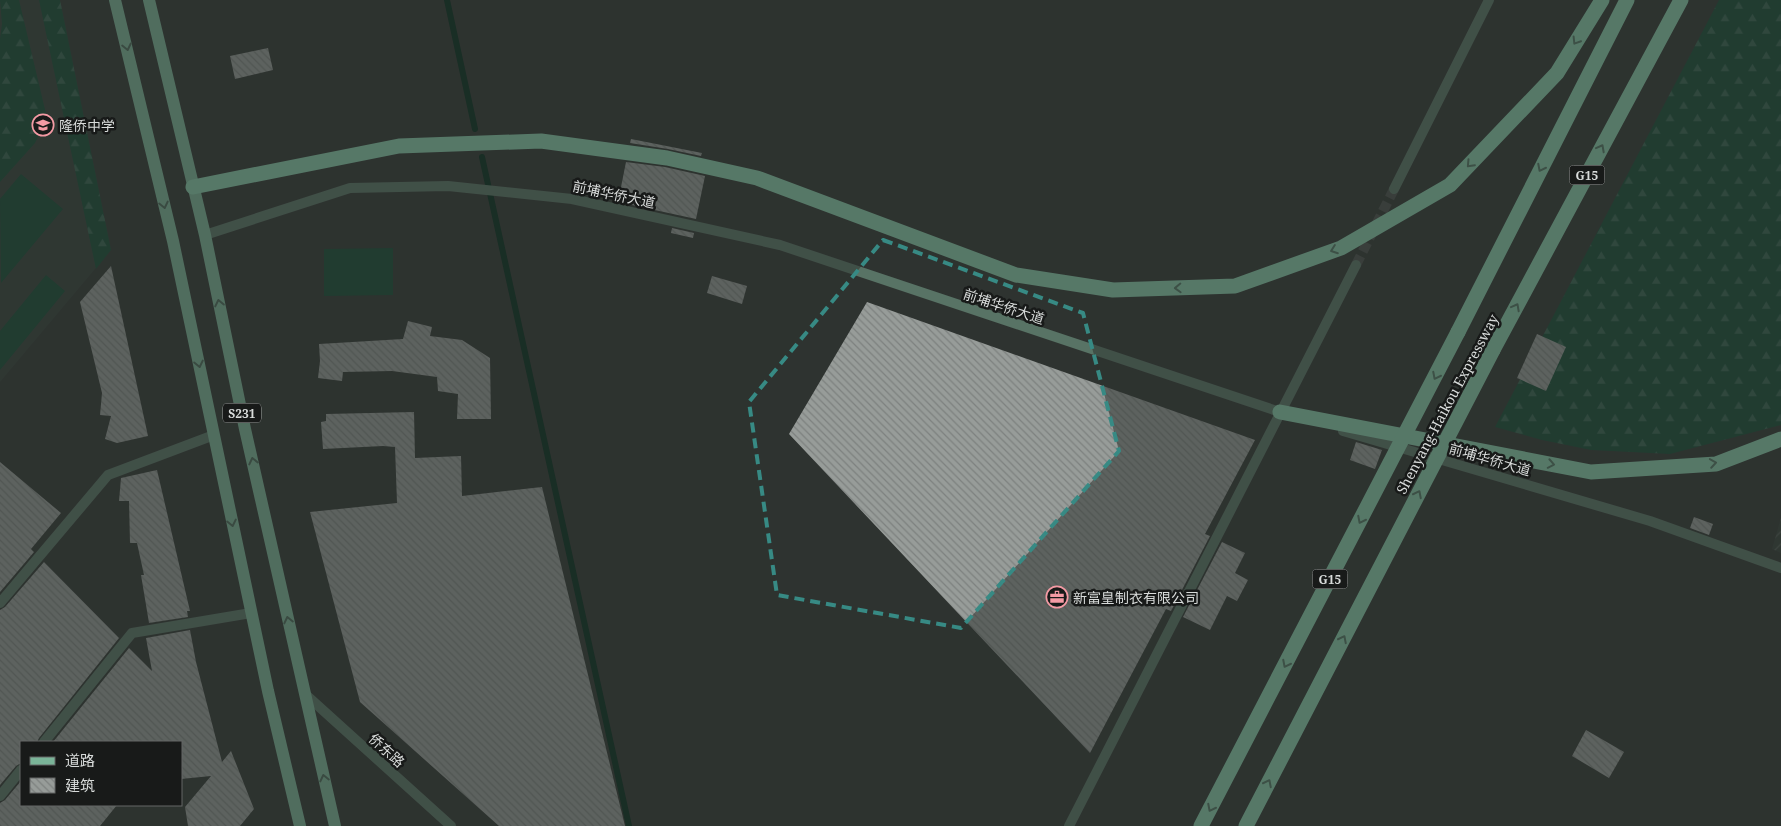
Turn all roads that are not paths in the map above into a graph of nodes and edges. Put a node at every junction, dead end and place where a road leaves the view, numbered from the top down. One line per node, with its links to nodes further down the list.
1 (115, 0): 12 (main road, S231, one-way to 12)
2 (149, 0): 7 (main road, S231)
3 (1489, 0): 8 (street)
4 (1602, 0): 7 (highway, one-way to 7)
5 (1627, 0): 25 (highway, Shenyang-Haikou Expressway / G15, one-way to 25, bridge)
6 (1681, 0): 26 (highway, Shenyang-Haikou Expressway / G15, one-way to 6, bridge)
7 (193, 187): 9 (main road, S231)
8 (1394, 189)
9 (205, 235): 11 (street, 前埔华侨大道); 17 (main road, S231, one-way to 9)
10 (1356, 265): 11 (street)
11 (1280, 412): 13 (highway, one-way to 13); 14 (street, 前埔华侨大道); 24 (street)
12 (214, 435): 15 (street); 16 (main road, S231, one-way to 16)
13 (1781, 439)
14 (1781, 568)
15 (0, 603)
16 (251, 613): 18 (street); 21 (main road, S231)
17 (305, 694): 22 (main road, S231, one-way to 17); 23 (street, 侨东路)
18 (45, 741)
19 (20, 771): 20 (street)
20 (0, 796)
21 (300, 826)
22 (335, 826)
23 (451, 826)
24 (1069, 826)
25 (1201, 826)
26 (1246, 826)

